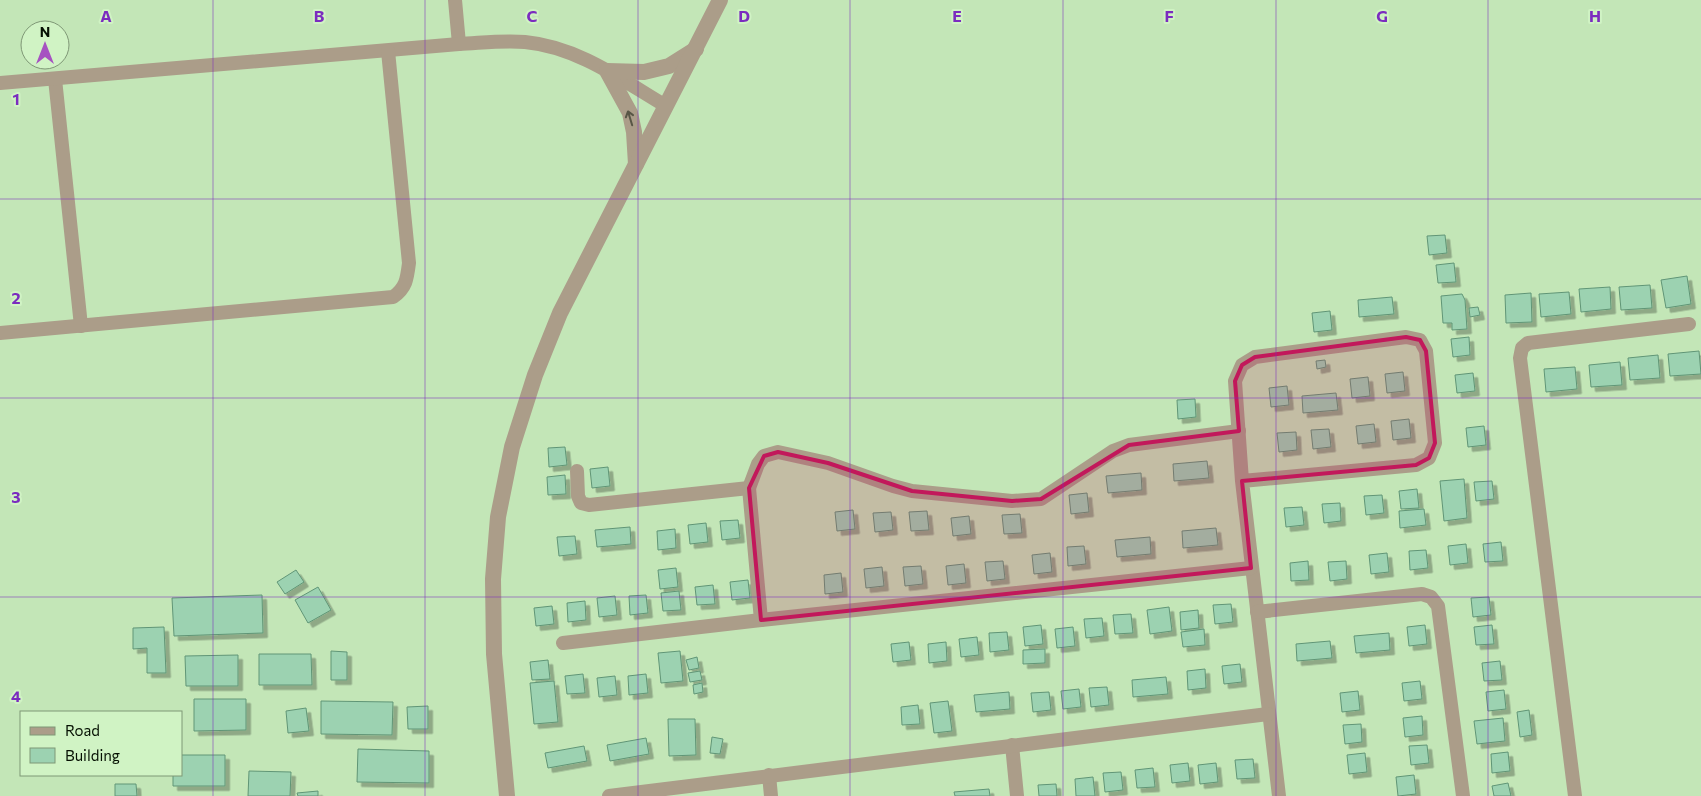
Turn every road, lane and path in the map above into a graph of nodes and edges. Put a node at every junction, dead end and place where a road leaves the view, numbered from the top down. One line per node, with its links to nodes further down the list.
1 (455, 0): 3 (street)
2 (720, 0): 4 (street)
3 (459, 44): 5 (street); 6 (street)
4 (696, 49): 6 (street); 9 (street)
5 (388, 50): 7 (street); 12 (street)
6 (607, 71): 9 (street); 10 (street, one-way to 6)
7 (56, 79): 8 (street); 12 (street)
8 (0, 83)
9 (666, 106): 10 (street)
10 (636, 166): 25 (street)
11 (1689, 324): 31 (street)
12 (81, 326): 13 (street)
13 (0, 333)
14 (1239, 431): 16 (street); 16 (street); 17 (street)
15 (577, 471): 17 (street)
16 (1242, 481): 18 (street)
17 (749, 488): 20 (street)
18 (1251, 568): 19 (street); 20 (street)
19 (1257, 612): 22 (street); 30 (street)
20 (761, 620): 21 (street)
21 (563, 643)
22 (1268, 714): 23 (street); 29 (street)
23 (1012, 746): 24 (street); 28 (street)
24 (769, 775): 26 (street); 27 (street)
25 (507, 796)
26 (609, 796)
27 (771, 796)
28 (1017, 796)
29 (1279, 796)
30 (1463, 796)
31 (1575, 796)

